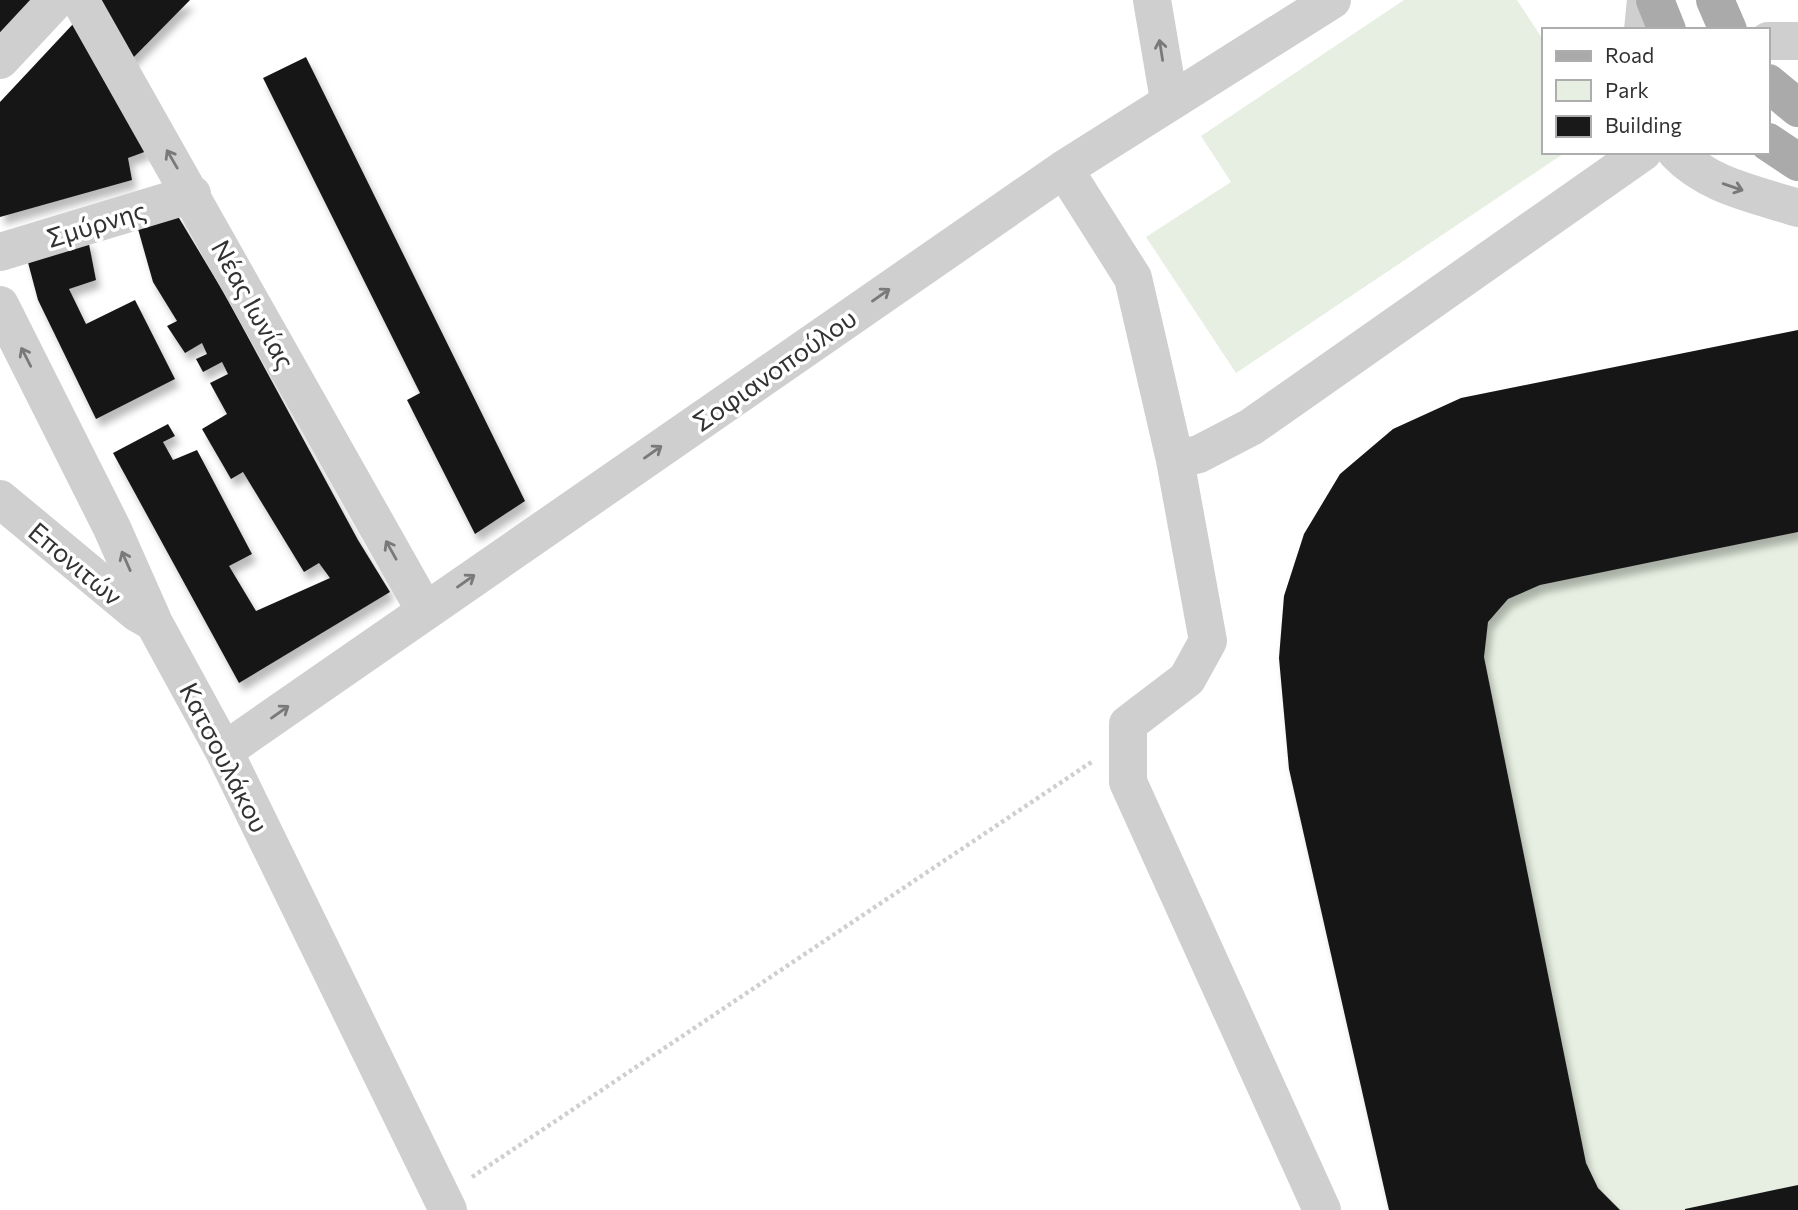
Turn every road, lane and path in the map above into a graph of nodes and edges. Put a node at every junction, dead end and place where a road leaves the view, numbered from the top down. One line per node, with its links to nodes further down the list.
1 (56, 0): 13 (street)
2 (80, 0): 22 (street, Νέας Ιωνίας, one-way to 2)
3 (1152, 0): 15 (street, one-way to 3)
4 (1332, 0): 15 (street, Σοφιανοπούλου)
5 (1646, 0): 8 (street)
6 (1655, 0): 9 (main road)
7 (1715, 0): 10 (main road)
8 (1643, 28)
9 (1666, 28)
10 (1727, 28)
11 (1770, 41): 12 (street)
12 (1798, 41)
13 (0, 60)
14 (1770, 85): 16 (main road)
15 (1169, 100): 21 (street, Σοφιανοπούλου)
16 (1798, 108)
17 (1770, 143): 20 (main road)
18 (1640, 154): 26 (street)
19 (1678, 154): 23 (street, one-way to 23)
20 (1798, 162)
21 (1064, 169): 26 (street); 28 (street, Σοφιανοπούλου, one-way to 21)
22 (192, 194): 24 (street, Σμύρνης); 28 (street, Νέας Ιωνίας, one-way to 22)
23 (1798, 208)
24 (0, 252)
25 (0, 305): 29 (street, Κατσουλάκου, one-way to 25)
26 (1175, 460): 30 (street)
27 (0, 499): 29 (street, Επονιτών)
28 (425, 610): 31 (street, Σοφιανοπούλου, one-way to 28)
29 (155, 623): 31 (street, Κατσουλάκου)
30 (1128, 738): 32 (path); 33 (street)
31 (224, 751): 32 (street, Κατσουλάκου)
32 (445, 1204)
33 (1322, 1210)

